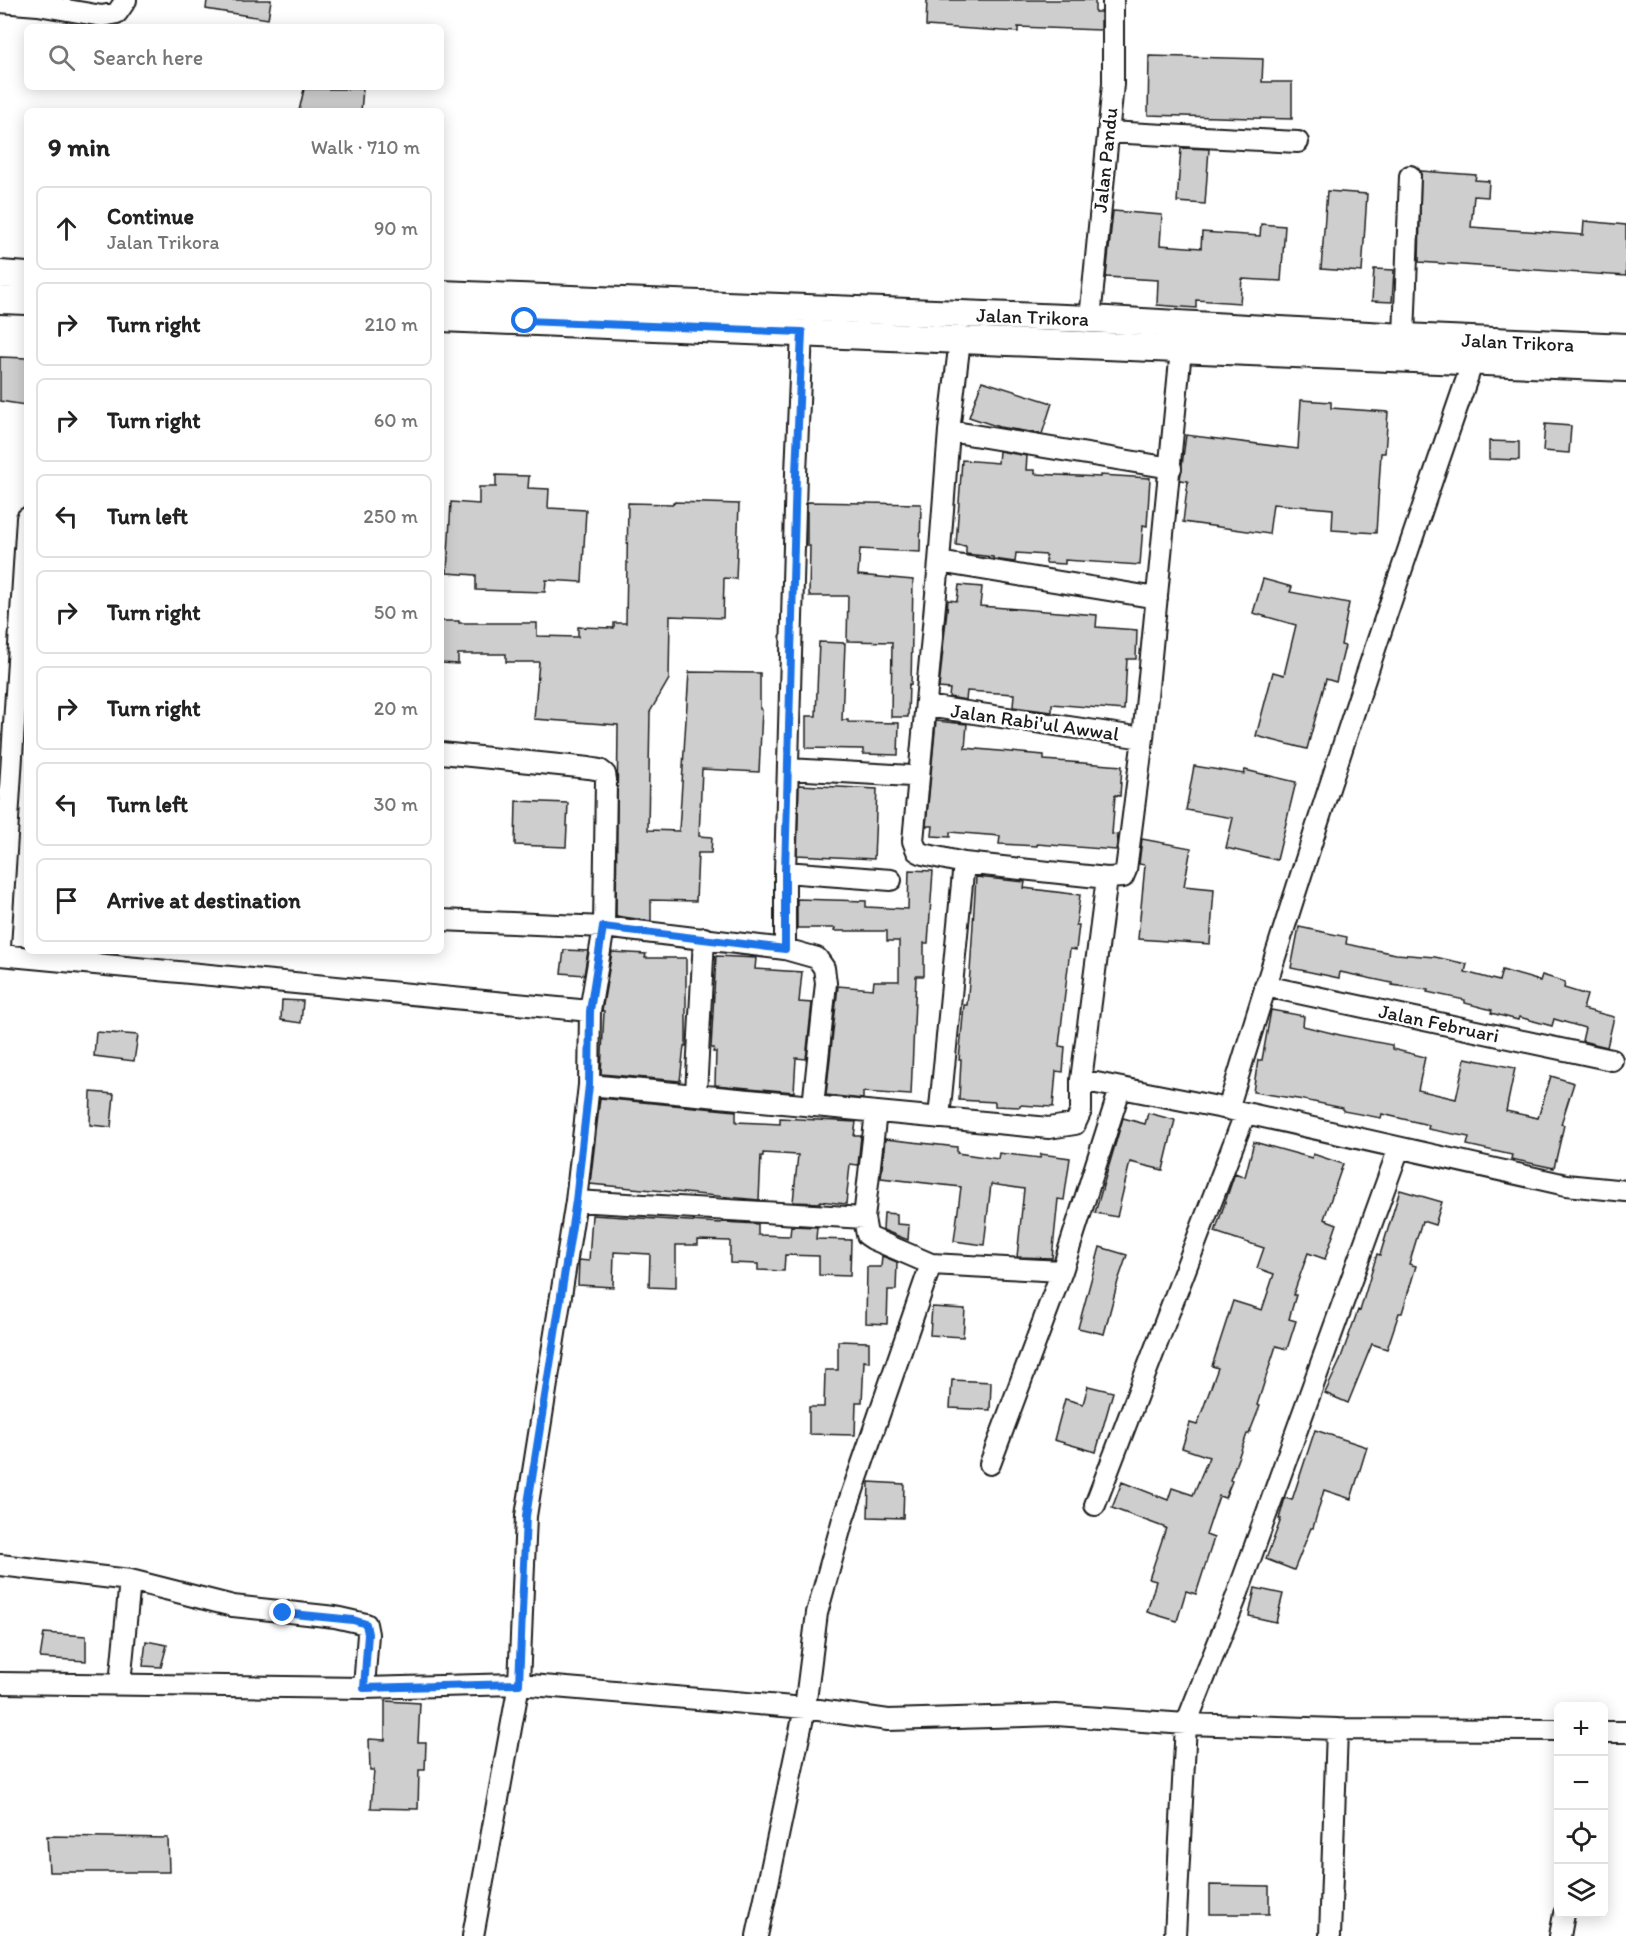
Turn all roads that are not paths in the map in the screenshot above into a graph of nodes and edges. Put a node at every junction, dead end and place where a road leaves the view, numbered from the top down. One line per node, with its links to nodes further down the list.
1 (126, 0): 3 (street)
2 (1113, 0): 4 (street, Jalan Pandu)
3 (0, 2)
4 (1108, 132): 5 (street); 13 (street, Jalan Pandu)
5 (1298, 142)
6 (1410, 176): 15 (street)
7 (0, 274): 8 (main road)
8 (24, 276)
9 (444, 294): 13 (main road, Jalan Trikora)
10 (0, 300): 11 (main road)
11 (24, 302)
12 (444, 318): 14 (main road, Jalan Trikora)
13 (1090, 319): 17 (main road, Jalan Trikora)
14 (802, 332): 16 (main road, Jalan Trikora); 30 (street)
15 (1404, 337): 17 (main road, Jalan Trikora); 18 (main road, Jalan Trikora)
16 (960, 340): 19 (main road, Jalan Trikora); 22 (street)
17 (1256, 341): 19 (main road, Jalan Trikora); 20 (main road, Jalan Trikora)
18 (1626, 347)
19 (1181, 350): 23 (street)
20 (1473, 361): 21 (main road, Jalan Trikora); 42 (street)
21 (1626, 368)
22 (949, 430): 23 (street); 24 (street)
23 (1171, 468): 26 (street)
24 (939, 562): 26 (street); 27 (street)
25 (24, 566): 39 (street)
26 (1157, 598): 28 (street)
27 (927, 706): 28 (street, Jalan Rabi'ul Awwal); 32 (street)
28 (1143, 738): 34 (street)
29 (444, 753): 37 (street)
30 (789, 770): 31 (street); 33 (street)
31 (911, 776)
32 (964, 863): 34 (street); 52 (street)
33 (785, 872): 35 (street); 40 (street)
34 (1107, 878): 45 (street)
35 (891, 880)
36 (444, 920): 37 (street)
37 (603, 927): 38 (street); 43 (street)
38 (704, 938): 40 (street); 48 (street)
39 (0, 947)
40 (785, 949): 49 (street)
41 (0, 955): 43 (street)
42 (1265, 986): 44 (street, Jalan Februari); 50 (street)
43 (590, 1011): 46 (street)
44 (1612, 1060)
45 (1081, 1080): 47 (street); 52 (street)
46 (589, 1085): 48 (street); 55 (street)
47 (1120, 1089): 50 (street); 58 (street)
48 (696, 1094): 49 (street)
49 (813, 1106): 51 (street)
50 (1237, 1111): 53 (street); 60 (street)
51 (876, 1112): 52 (street); 56 (street)
52 (939, 1118)
53 (1399, 1148): 54 (street); 68 (street)
54 (1626, 1191)
55 (576, 1201): 56 (street); 65 (street)
56 (864, 1218): 57 (street)
57 (932, 1264): 58 (street); 67 (street)
58 (1062, 1271): 59 (street)
59 (990, 1464)
60 (1095, 1505)
61 (0, 1565): 62 (street)
62 (130, 1580): 64 (street); 66 (street)
63 (0, 1683): 64 (street)
64 (120, 1684): 66 (street)
65 (519, 1684): 66 (street); 67 (street); 74 (street)
66 (364, 1688)
67 (805, 1708): 68 (street); 75 (street)
68 (1186, 1724): 69 (street); 76 (street)
69 (1337, 1729): 70 (street); 77 (street)
70 (1554, 1730)
71 (1608, 1732): 72 (street)
72 (1626, 1732)
73 (1563, 1918): 78 (street)
74 (473, 1936)
75 (757, 1936)
76 (1175, 1936)
77 (1329, 1936)
78 (1560, 1936)

